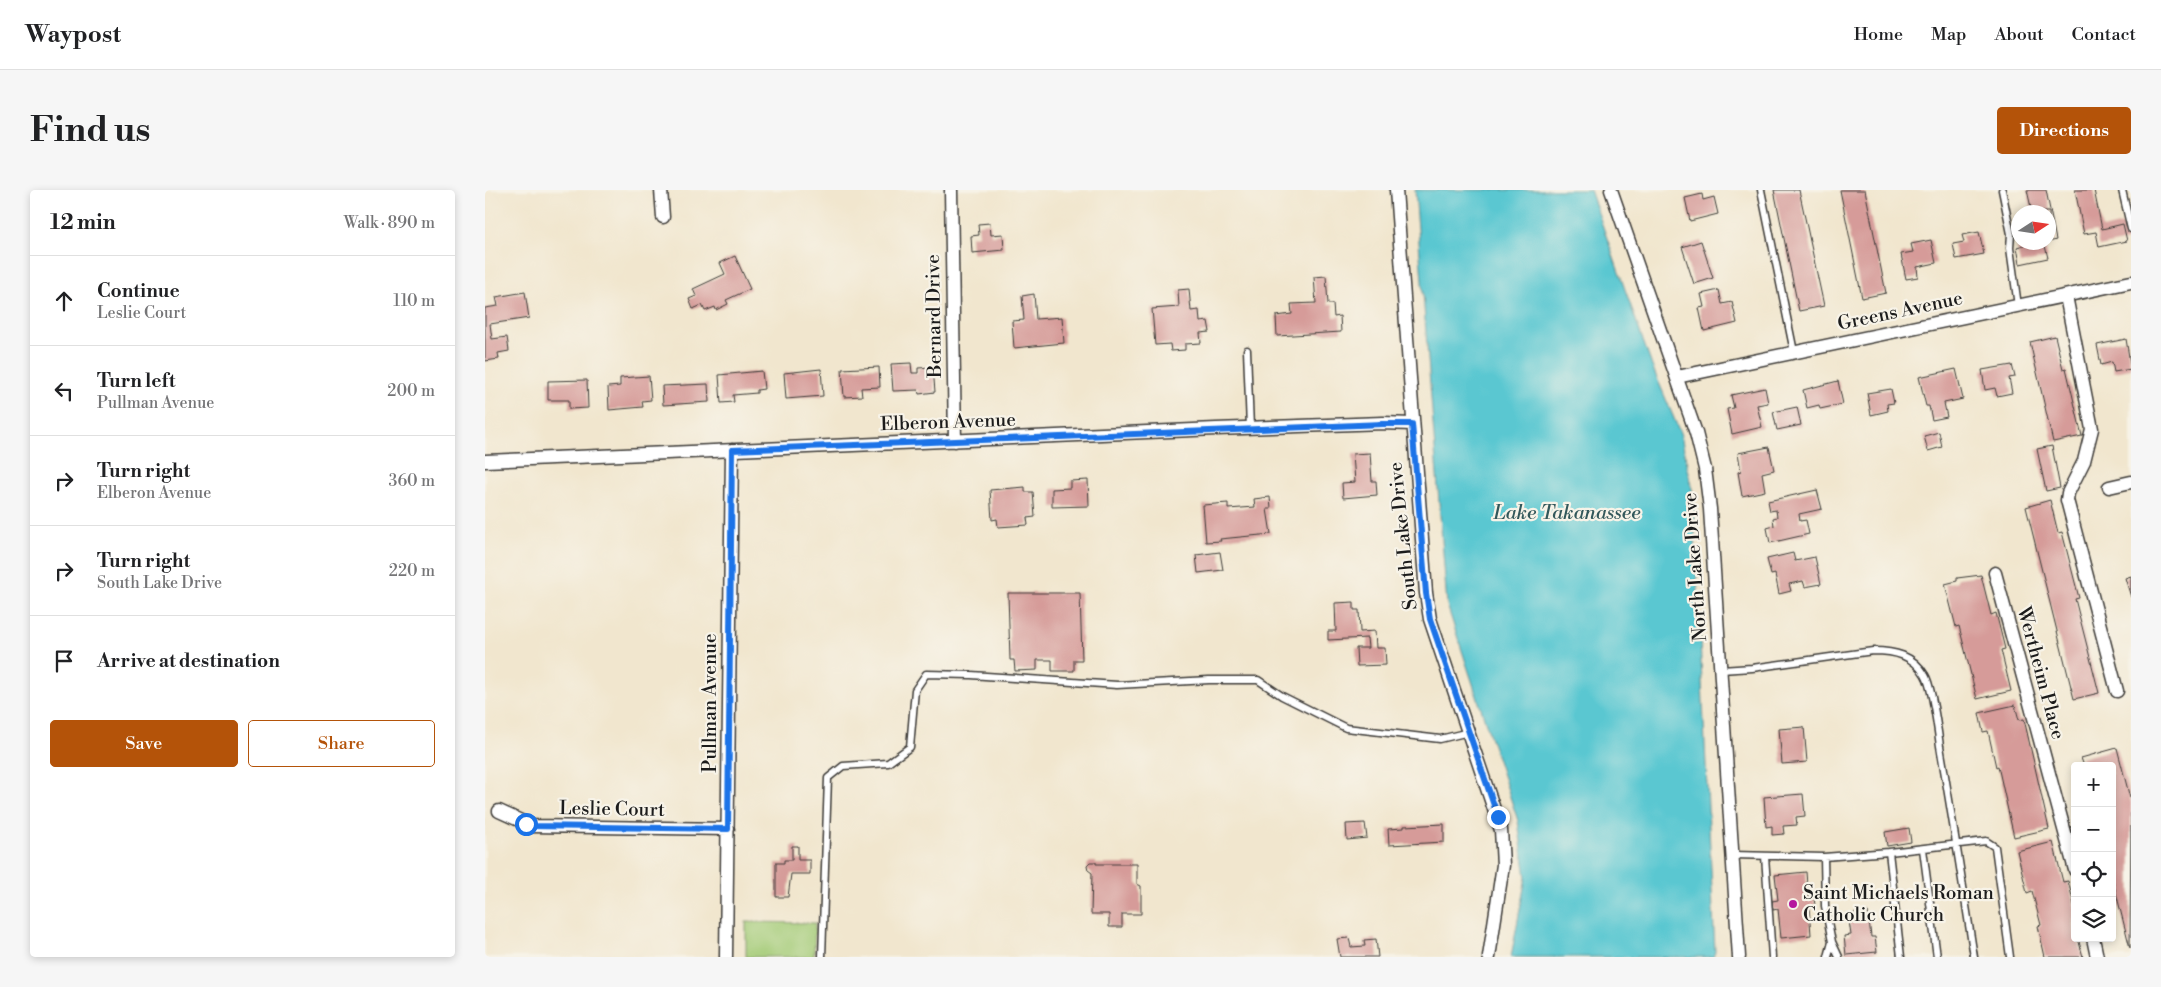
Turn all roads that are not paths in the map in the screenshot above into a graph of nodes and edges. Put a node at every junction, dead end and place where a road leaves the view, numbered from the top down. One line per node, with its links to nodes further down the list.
1 (661, 190): 8 (street)
2 (951, 190): 18 (street, Bernard Drive)
3 (1396, 190): 16 (street, South Lake Drive)
4 (1611, 190): 15 (street, North Lake Drive)
5 (1761, 190): 14 (lane)
6 (2002, 190): 12 (lane)
7 (2122, 190): 9 (lane)
8 (663, 217)
9 (2131, 229)
10 (2131, 282): 11 (street, Greens Avenue)
11 (2066, 296): 12 (street, Greens Avenue); 25 (street)
12 (2018, 306): 14 (street, Greens Avenue)
13 (1247, 350): 17 (lane)
14 (1795, 352): 15 (street, Greens Avenue)
15 (1677, 377): 24 (street, North Lake Drive)
16 (1412, 424): 17 (street, Elberon Avenue); 26 (street, South Lake Drive)
17 (1250, 428): 18 (street, Elberon Avenue)
18 (955, 441): 19 (street, Elberon Avenue)
19 (732, 450): 20 (street, Elberon Avenue); 28 (street, Pullman Avenue)
20 (485, 461)
21 (2131, 482): 22 (street)
22 (2109, 486)
23 (1995, 572): 33 (street, Wertheim Place)
24 (1721, 670): 29 (lane); 32 (street, North Lake Drive)
25 (2117, 691)
26 (1469, 732): 39 (lane); 40 (street, South Lake Drive)
27 (499, 811): 28 (street, Leslie Court)
28 (728, 829): 38 (street, Pullman Avenue)
29 (1957, 845): 30 (lane); 47 (lane); 48 (lane)
30 (1923, 849): 31 (lane); 46 (lane)
31 (1889, 852): 35 (lane); 45 (lane)
32 (1733, 855): 34 (lane); 41 (street, North Lake Drive)
33 (2071, 855)
34 (1765, 856): 35 (lane); 42 (lane)
35 (1824, 857): 36 (lane)
36 (1832, 942): 43 (lane); 44 (lane)
37 (2094, 942): 49 (street)
38 (726, 957)
39 (822, 957)
40 (1489, 957)
41 (1739, 957)
42 (1772, 957)
43 (1828, 957)
44 (1839, 957)
45 (1901, 957)
46 (1937, 957)
47 (1974, 957)
48 (2010, 957)
49 (2097, 957)

